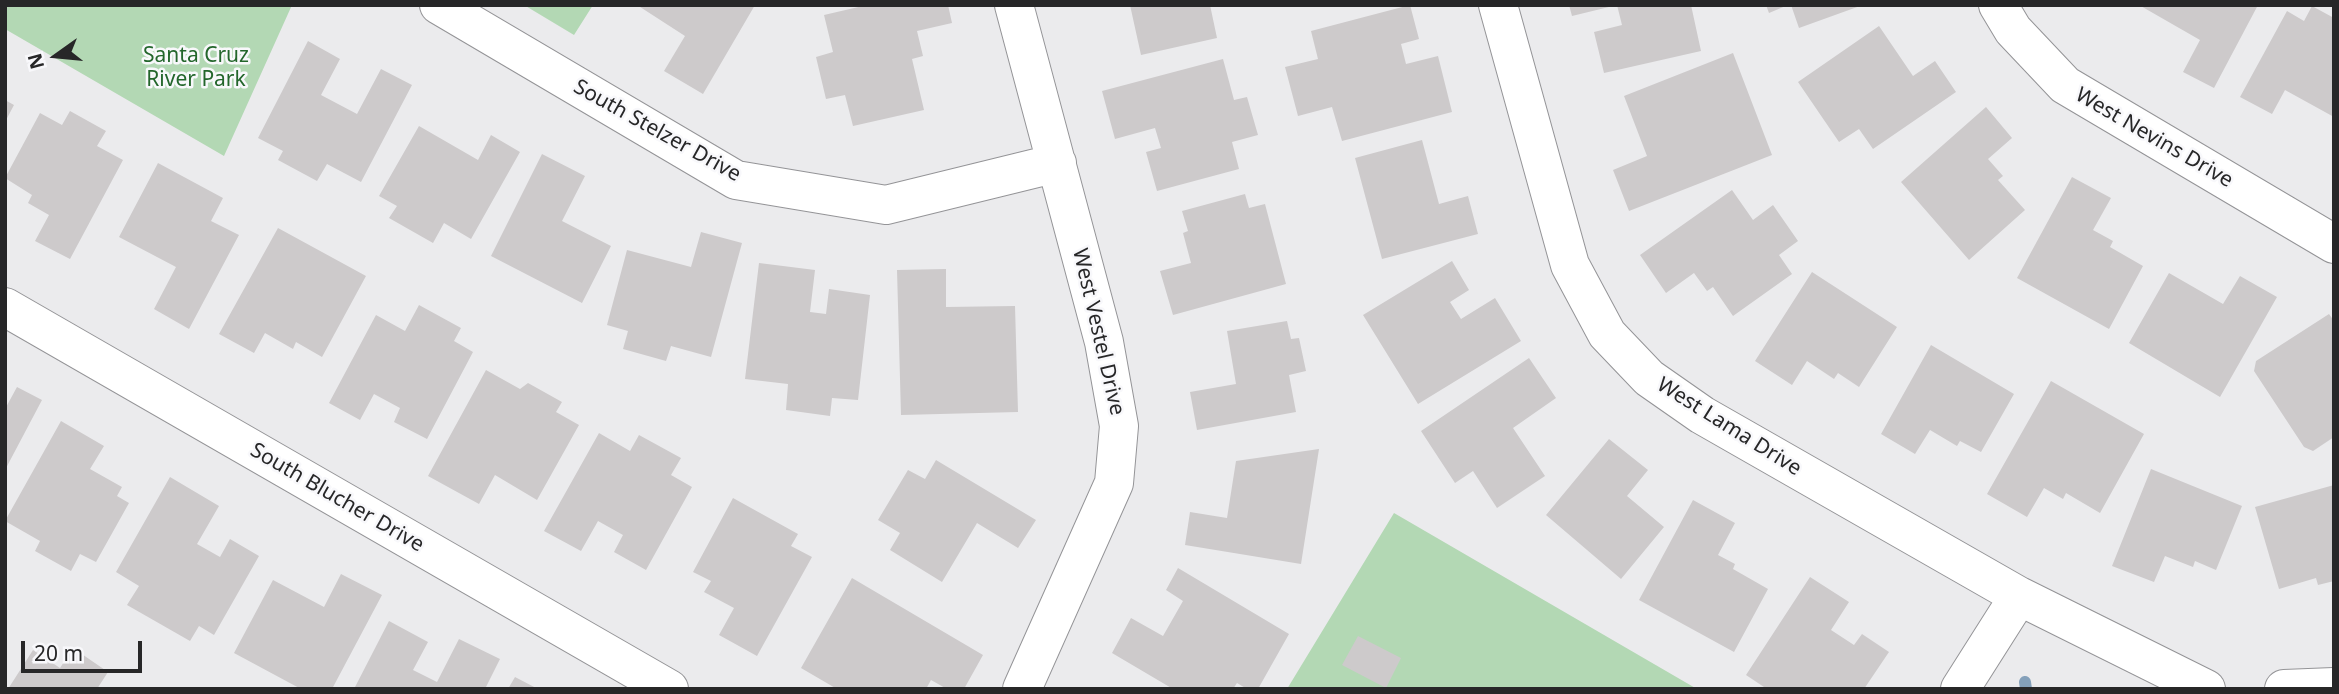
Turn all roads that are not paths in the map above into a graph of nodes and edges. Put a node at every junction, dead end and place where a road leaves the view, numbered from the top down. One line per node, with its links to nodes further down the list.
1 (439, 5): 5 (street, South Stelzer Drive)
2 (1014, 5): 5 (street, West Vestel Drive)
3 (1497, 5): 8 (street, West Lama Drive)
4 (1998, 5): 6 (street, West Nevins Drive)
5 (1056, 163): 11 (street, West Vestel Drive)
6 (2334, 244)
7 (5, 307): 10 (street, South Blucher Drive)
8 (2019, 596): 12 (street); 13 (street, West Lama Drive)
9 (2334, 687): 14 (street)
10 (669, 689)
11 (1022, 689)
12 (1960, 689)
13 (2206, 689)
14 (2284, 689)

